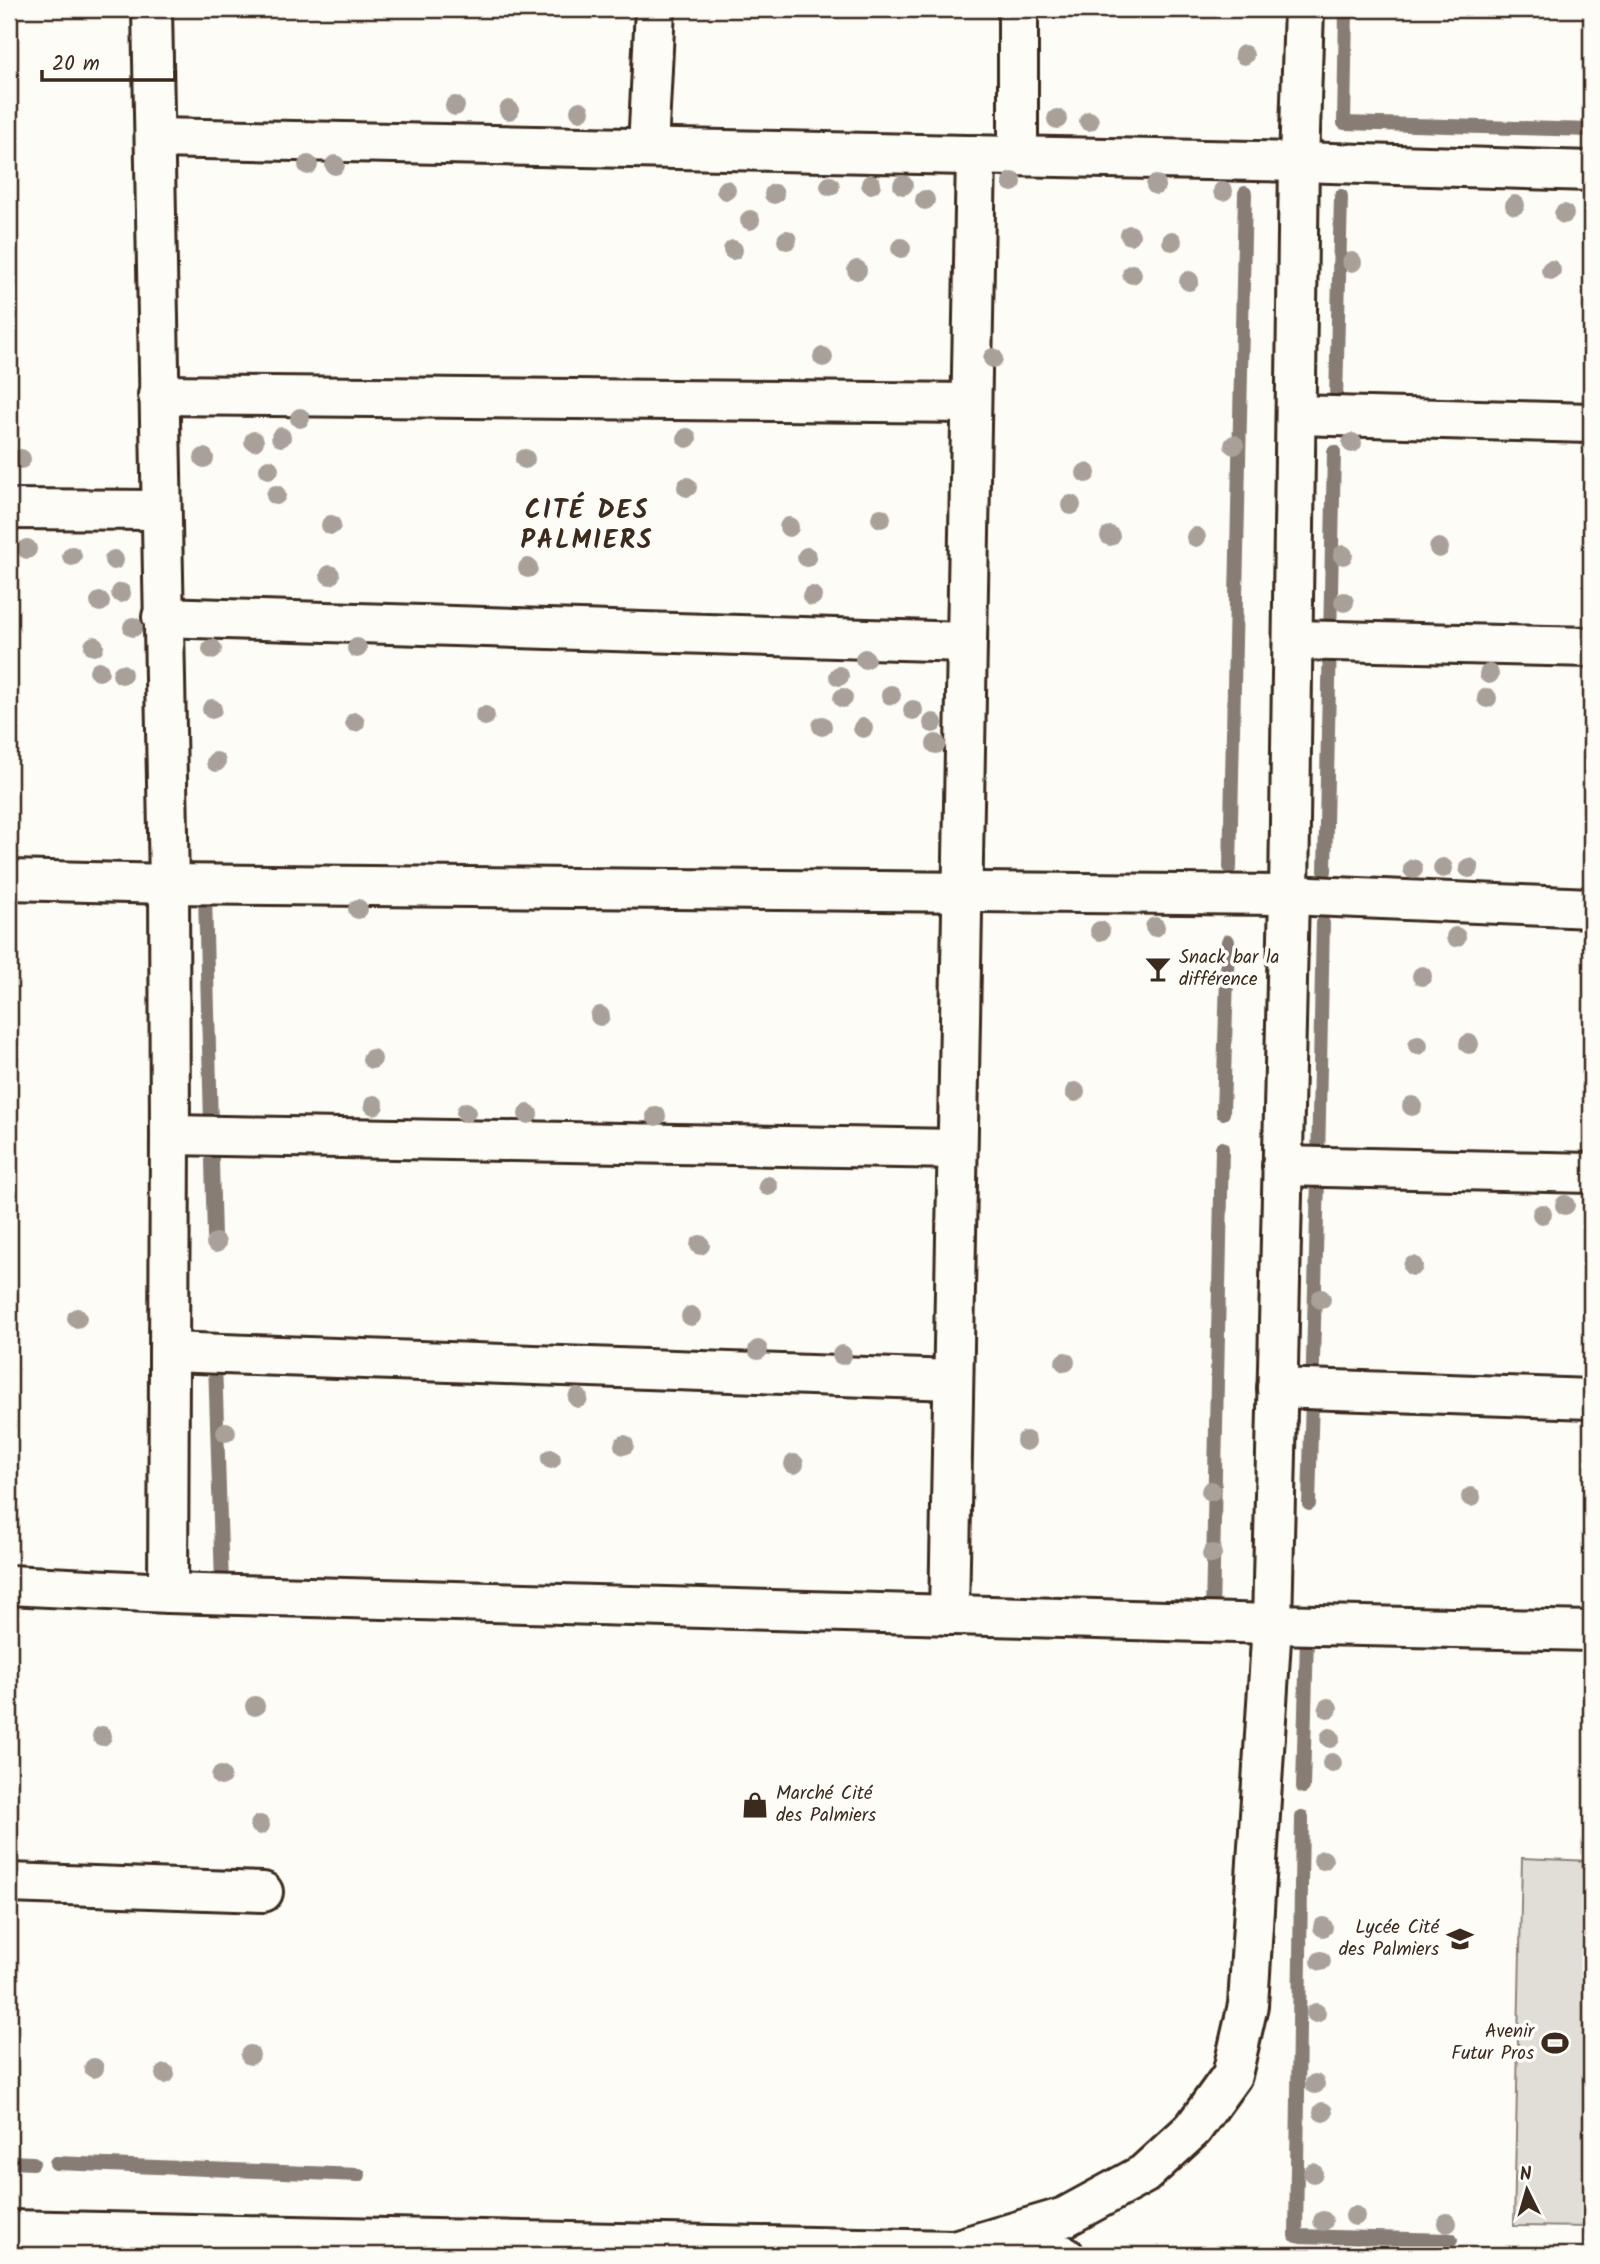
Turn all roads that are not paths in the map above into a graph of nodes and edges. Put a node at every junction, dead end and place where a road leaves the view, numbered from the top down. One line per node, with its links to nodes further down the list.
1 (152, 9): 5 (street)
2 (654, 9): 6 (street)
3 (1018, 9): 8 (street)
4 (1304, 9): 9 (street)
5 (155, 138): 6 (street); 11 (street)
6 (648, 148): 7 (street)
7 (976, 155): 8 (street); 12 (street)
8 (1018, 155): 9 (street)
9 (1299, 162): 10 (street); 13 (street)
10 (1591, 172)
11 (158, 395): 12 (street); 16 (street)
12 (971, 403): 19 (street)
13 (1296, 415): 14 (street); 18 (street)
14 (1591, 423)
15 (9, 509): 16 (street)
16 (160, 510): 17 (street)
17 (162, 617): 19 (street); 22 (street)
18 (1293, 640): 20 (street); 24 (street)
19 (966, 642): 23 (street)
20 (1591, 647)
21 (9, 880): 22 (street)
22 (169, 884): 23 (street); 26 (street)
23 (961, 892): 24 (street); 27 (street)
24 (1289, 895): 25 (street); 28 (street)
25 (1591, 908)
26 (170, 1135): 27 (street); 30 (street)
27 (957, 1149): 31 (street)
28 (1282, 1167): 29 (street); 32 (street)
29 (1591, 1173)
30 (169, 1352): 31 (street); 35 (street)
31 (953, 1380): 36 (street)
32 (1277, 1388): 33 (street); 37 (street)
33 (1591, 1399)
34 (9, 1585): 35 (street)
35 (168, 1593): 36 (street)
36 (949, 1615): 37 (street)
37 (1272, 1624): 38 (street); 42 (street)
38 (1591, 1631)
39 (9, 1883): 40 (street)
40 (263, 1892)
41 (9, 2230): 42 (street)
42 (954, 2250): 43 (street)
43 (1064, 2255)

